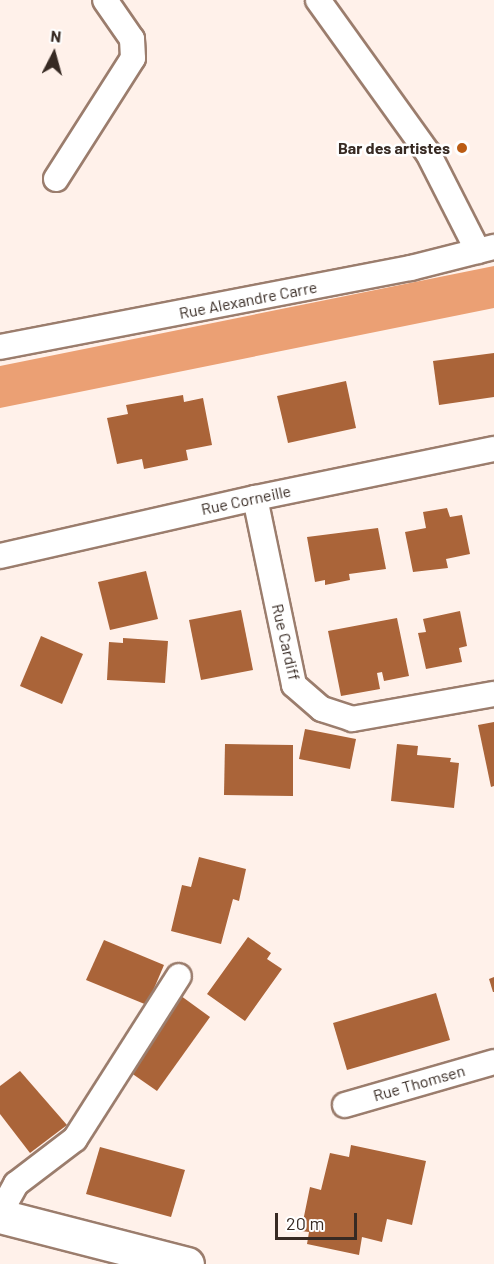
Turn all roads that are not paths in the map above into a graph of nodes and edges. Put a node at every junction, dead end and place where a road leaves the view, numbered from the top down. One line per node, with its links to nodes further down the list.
1 (105, 0): 3 (street)
2 (318, 0): 4 (street)
3 (56, 179)
4 (486, 249): 5 (street, Rue Alexandre Carre)
5 (0, 347)
6 (494, 449): 7 (street, Rue Corneille)
7 (255, 498): 8 (street, Rue Corneille); 9 (street, Rue Cardiff)
8 (0, 556)
9 (494, 694)
10 (179, 976): 13 (street)
11 (494, 1062): 12 (street, Rue Thomsen)
12 (345, 1105)
13 (0, 1214): 14 (street)
14 (187, 1264)

